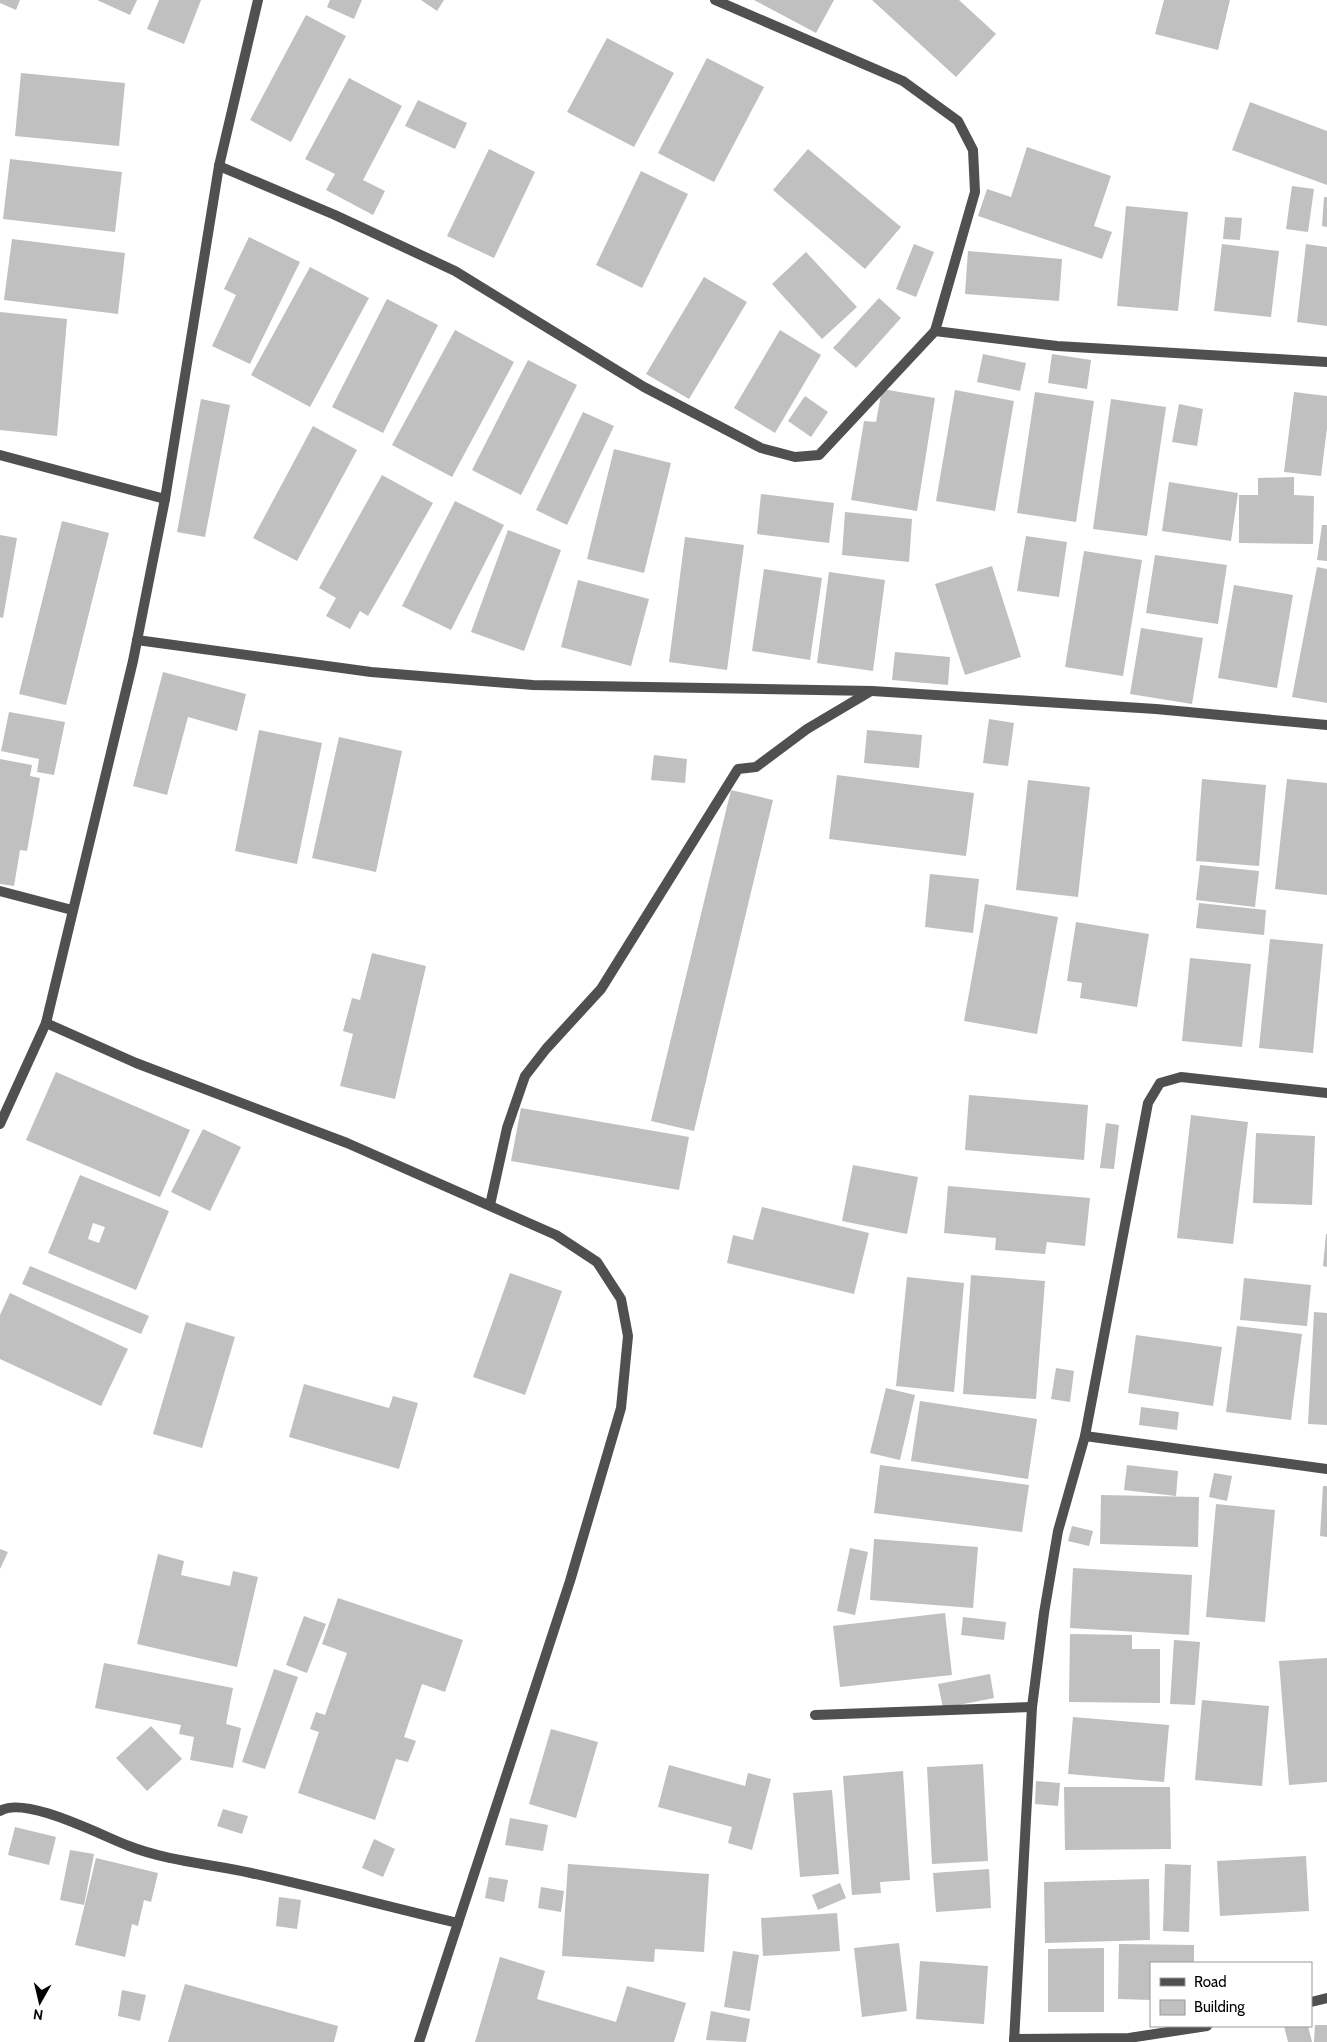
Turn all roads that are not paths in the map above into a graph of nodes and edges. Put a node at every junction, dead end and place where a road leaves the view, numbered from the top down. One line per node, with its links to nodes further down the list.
1 (258, 0): 3 (street)
2 (715, 0): 4 (street)
3 (219, 166): 4 (street); 7 (street)
4 (935, 331): 5 (street)
5 (1327, 362)
6 (0, 455): 7 (street)
7 (165, 499): 8 (street)
8 (137, 640): 9 (street); 12 (street)
9 (872, 691): 10 (street); 16 (street)
10 (1327, 726)
11 (0, 891): 12 (street)
12 (72, 910): 13 (street)
13 (46, 1023): 15 (street); 16 (street)
14 (1327, 1093): 17 (street)
15 (0, 1124)
16 (490, 1205): 22 (street)
17 (1085, 1436): 18 (street); 19 (street)
18 (1327, 1469)
19 (1032, 1707): 20 (street); 26 (street)
20 (815, 1715)
21 (0, 1811): 22 (street)
22 (458, 1923): 27 (street)
23 (1327, 1998): 24 (street)
24 (1312, 2002)
25 (1200, 2027): 26 (street)
26 (1014, 2040)
27 (419, 2042)

